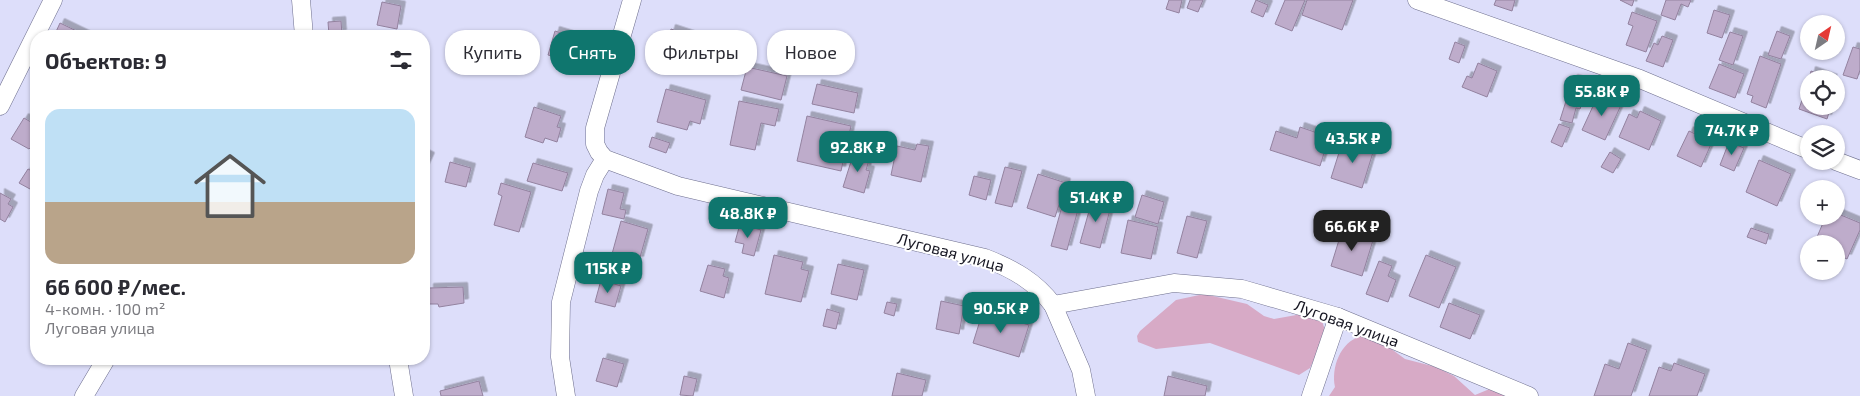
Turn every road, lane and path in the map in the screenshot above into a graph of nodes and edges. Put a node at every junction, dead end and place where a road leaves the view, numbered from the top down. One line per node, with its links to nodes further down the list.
1 (53, 0): 5 (street)
2 (301, 0): 6 (street)
3 (632, 0): 10 (street)
4 (1417, 0): 9 (street)
5 (38, 30)
6 (304, 30)
7 (30, 46): 8 (street)
8 (0, 106)
9 (1800, 146)
10 (605, 159): 13 (street, Луговая улица); 19 (street)
11 (1845, 164): 12 (street)
12 (1860, 170)
13 (1053, 304): 14 (street, Луговая улица); 20 (street)
14 (1338, 317): 21 (street); 22 (street, Луговая улица)
15 (102, 365): 17 (street)
16 (399, 365): 18 (street)
17 (84, 396)
18 (404, 396)
19 (566, 396)
20 (1086, 396)
21 (1311, 396)
22 (1529, 396)

